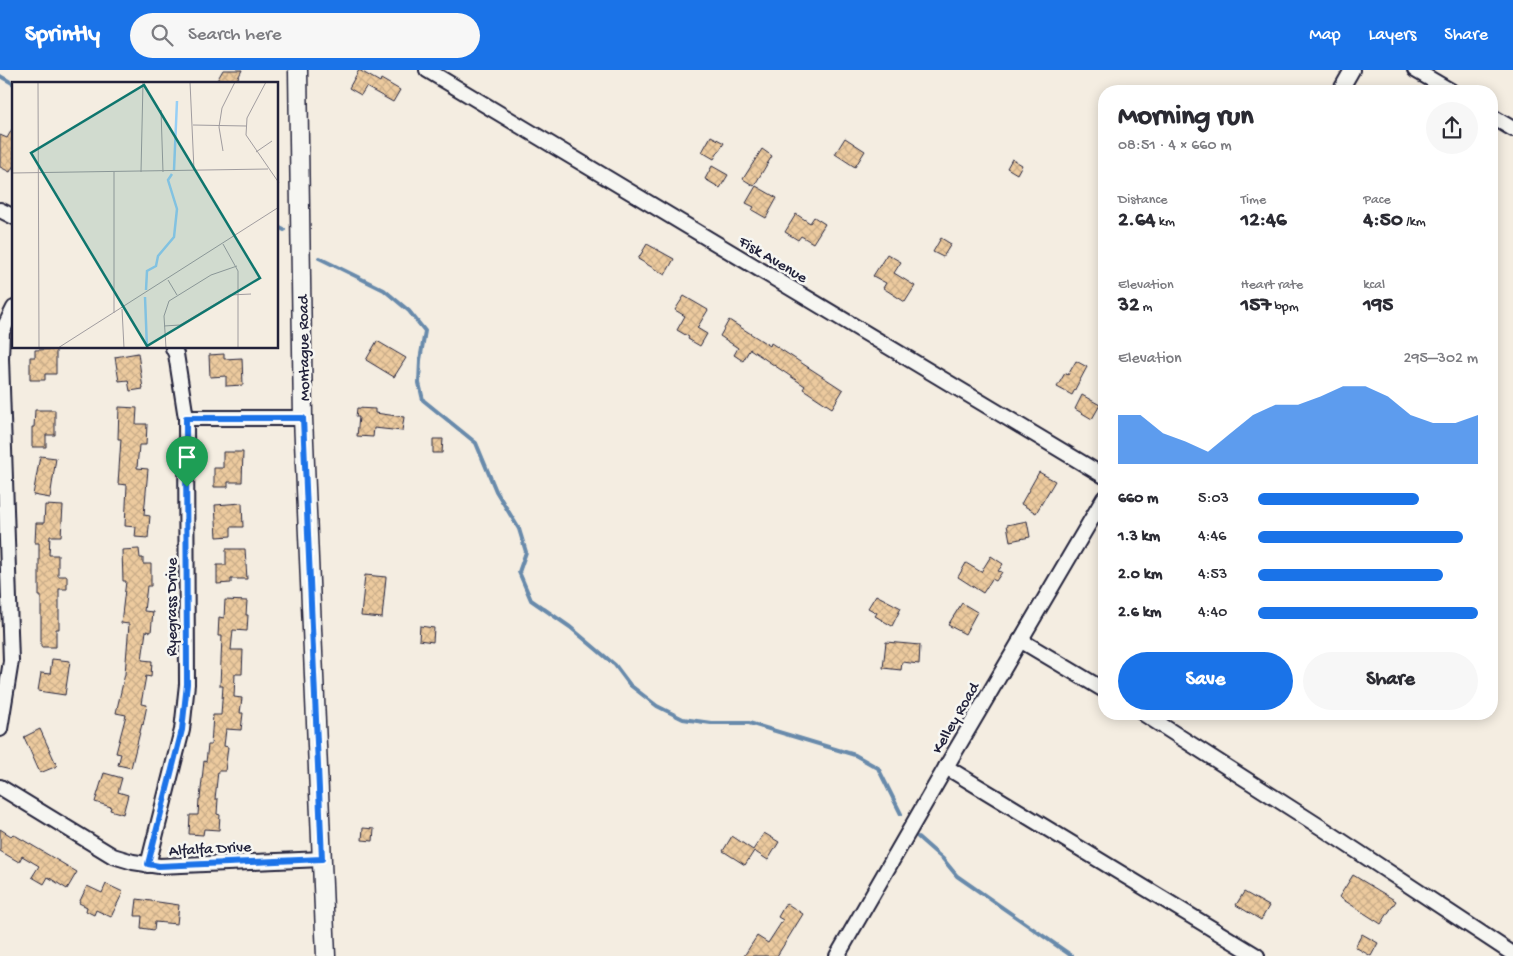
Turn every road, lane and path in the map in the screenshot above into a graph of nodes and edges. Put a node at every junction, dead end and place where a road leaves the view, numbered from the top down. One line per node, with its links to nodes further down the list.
1 (298, 70): 14 (main road, Montague Road)
2 (427, 70): 15 (street, Fisk Avenue)
3 (1352, 70): 5 (street)
4 (1415, 70): 6 (street)
5 (1343, 85)
6 (1441, 85)
7 (1498, 120): 8 (street)
8 (1513, 129)
9 (0, 210): 10 (street)
10 (12, 216)
11 (12, 312): 20 (street)
12 (174, 349): 13 (street, Ryegrass Drive)
13 (186, 418): 14 (street); 24 (street, Ryegrass Drive)
14 (303, 418): 23 (main road, Montague Road)
15 (1098, 472)
16 (1098, 508): 17 (street, Kelley Road)
17 (1020, 640): 18 (street); 21 (street, Kelley Road)
18 (1098, 686)
19 (1153, 720): 26 (street)
20 (0, 729)
21 (946, 767): 25 (street, Kelley Road); 28 (street)
22 (0, 787): 24 (street, Alfalfa Drive)
23 (322, 859): 24 (street, Alfalfa Drive); 27 (main road, Montague Road)
24 (148, 864)
25 (843, 954)
26 (1513, 954)
27 (326, 956)
28 (1257, 956)

